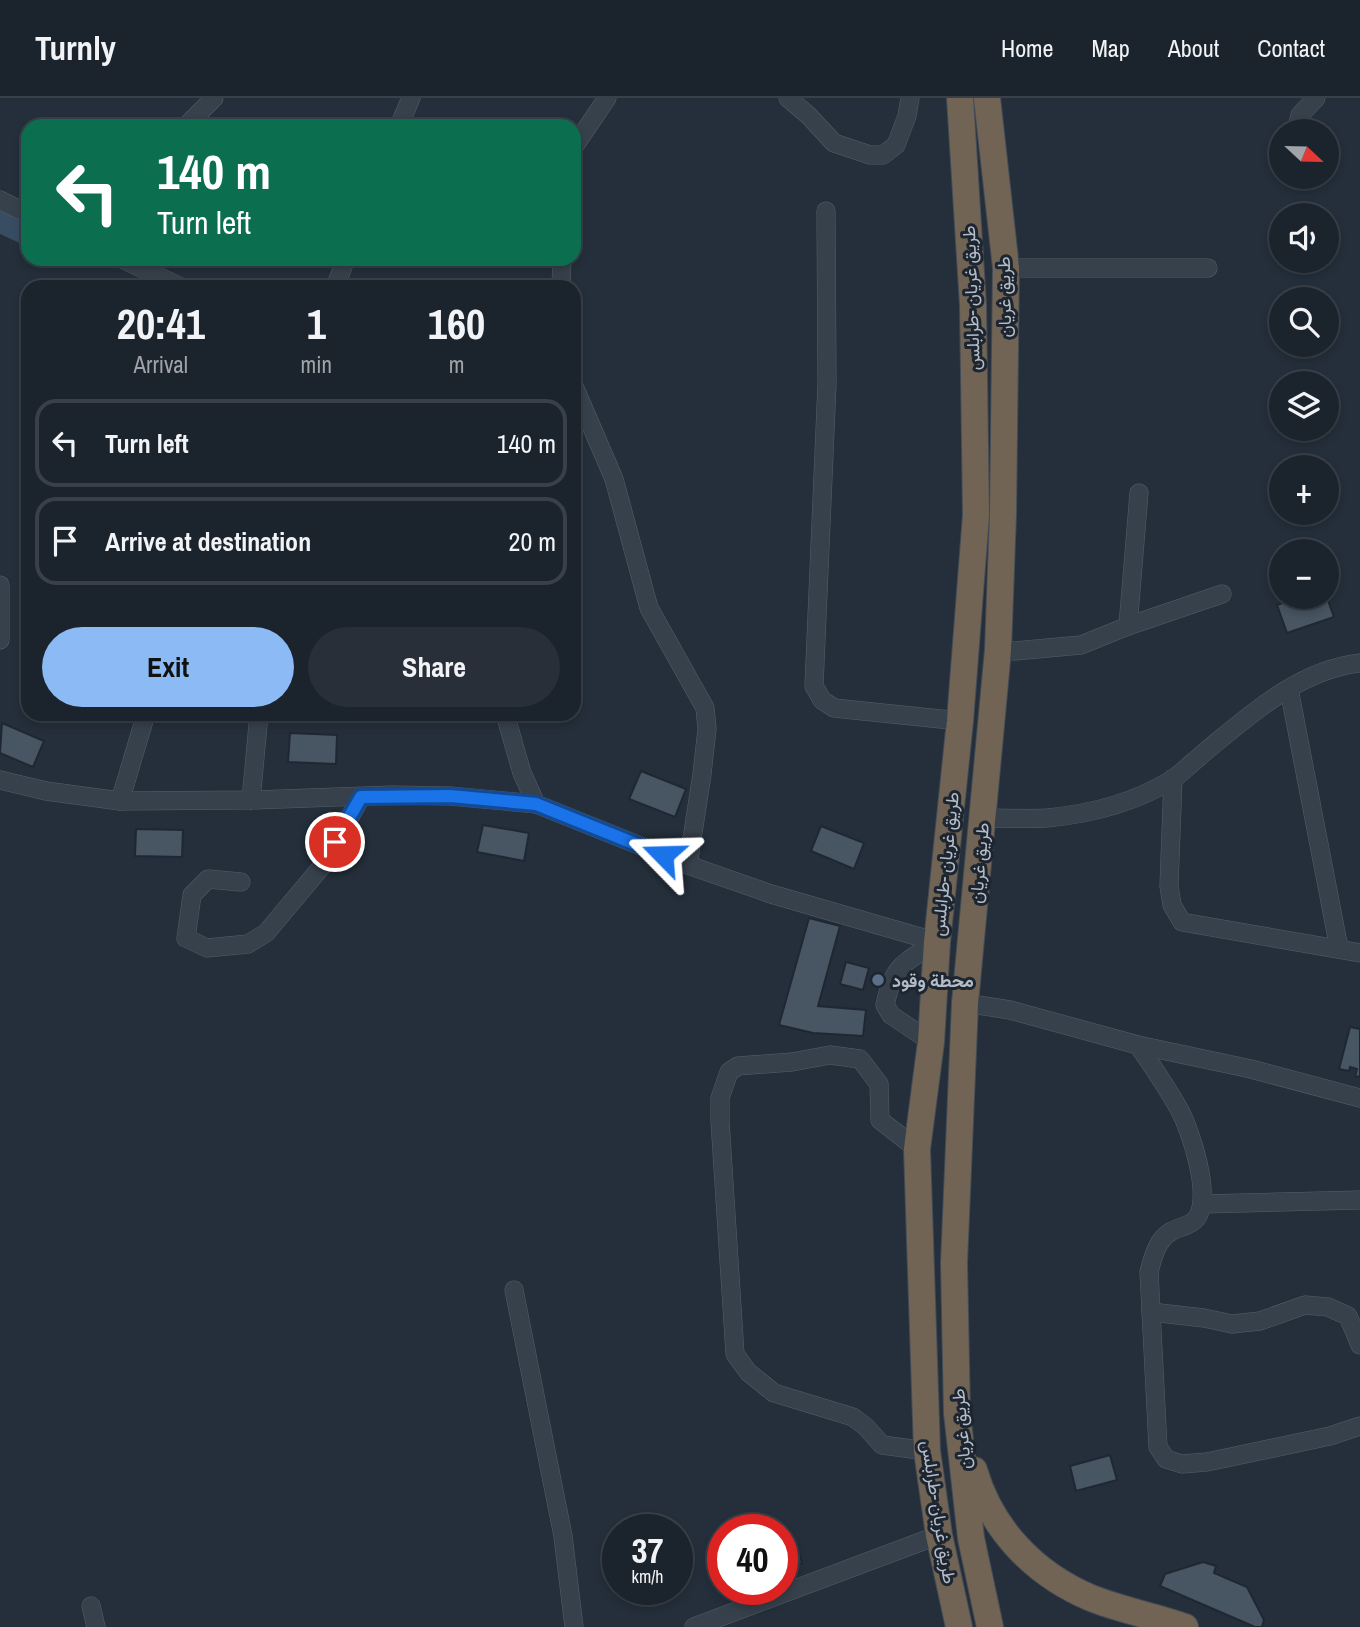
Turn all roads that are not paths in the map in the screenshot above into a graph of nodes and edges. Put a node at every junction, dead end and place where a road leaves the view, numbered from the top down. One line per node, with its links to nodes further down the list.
1 (214, 98): 9 (street)
2 (411, 98): 10 (street)
3 (607, 98): 12 (street)
4 (788, 98): 5 (street)
5 (910, 98)
6 (960, 98): 29 (highway, طريق غريان -طرابلس)
7 (988, 98): 17 (highway, طريق غريان)
8 (1316, 98): 11 (street)
9 (193, 119)
10 (402, 119)
11 (1299, 119)
12 (581, 137)
13 (0, 200): 14 (street)
14 (21, 210)
15 (826, 211): 29 (street)
16 (137, 266): 19 (street)
17 (1006, 268): 18 (street); 26 (highway, طريق غريان)
18 (1208, 268)
19 (166, 280)
20 (581, 402): 40 (street)
21 (1139, 493): 24 (street)
22 (0, 585): 25 (street)
23 (1222, 594): 24 (street)
24 (1128, 626): 26 (street)
25 (0, 640)
26 (998, 650): 39 (highway, طريق غريان)
27 (1360, 663): 28 (street)
28 (1289, 689): 33 (street); 43 (street)
29 (960, 720): 42 (highway, طريق غريان -طرابلس)
30 (144, 721): 37 (street)
31 (259, 721): 36 (street)
32 (507, 721): 38 (street)
33 (1173, 778): 39 (street); 43 (street)
34 (0, 780): 37 (street)
35 (361, 797): 36 (street); 38 (street); 41 (street)
36 (251, 800): 37 (street)
37 (120, 801)
38 (536, 804): 40 (street)
39 (983, 818): 45 (highway, طريق غريان)
40 (688, 865): 42 (street)
41 (241, 881)
42 (937, 942): 46 (highway, طريق غريان -طرابلس); 46 (street)
43 (1339, 948): 44 (street)
44 (1360, 953)
45 (965, 1003): 47 (street); 55 (highway, طريق غريان)
46 (931, 1042): 49 (highway, طريق غريان -طرابلس)
47 (1138, 1045): 48 (street); 51 (street)
48 (1360, 1098)
49 (917, 1149): 57 (highway, طريق غريان -طرابلس); 57 (street)
50 (1360, 1200): 51 (street)
51 (1202, 1205): 53 (street)
52 (514, 1290): 61 (street)
53 (1151, 1312): 54 (street); 56 (street)
54 (1360, 1345)
55 (957, 1413): 64 (highway, طريق غريان); 65 (highway)
56 (1360, 1426)
57 (927, 1451): 58 (highway, طريق غريان -طرابلس)
58 (939, 1535): 62 (street); 63 (highway, طريق غريان -طرابلس)
59 (91, 1606): 60 (street)
60 (96, 1627)
61 (574, 1627)
62 (694, 1627)
63 (959, 1627)
64 (990, 1627)
65 (1185, 1627)

